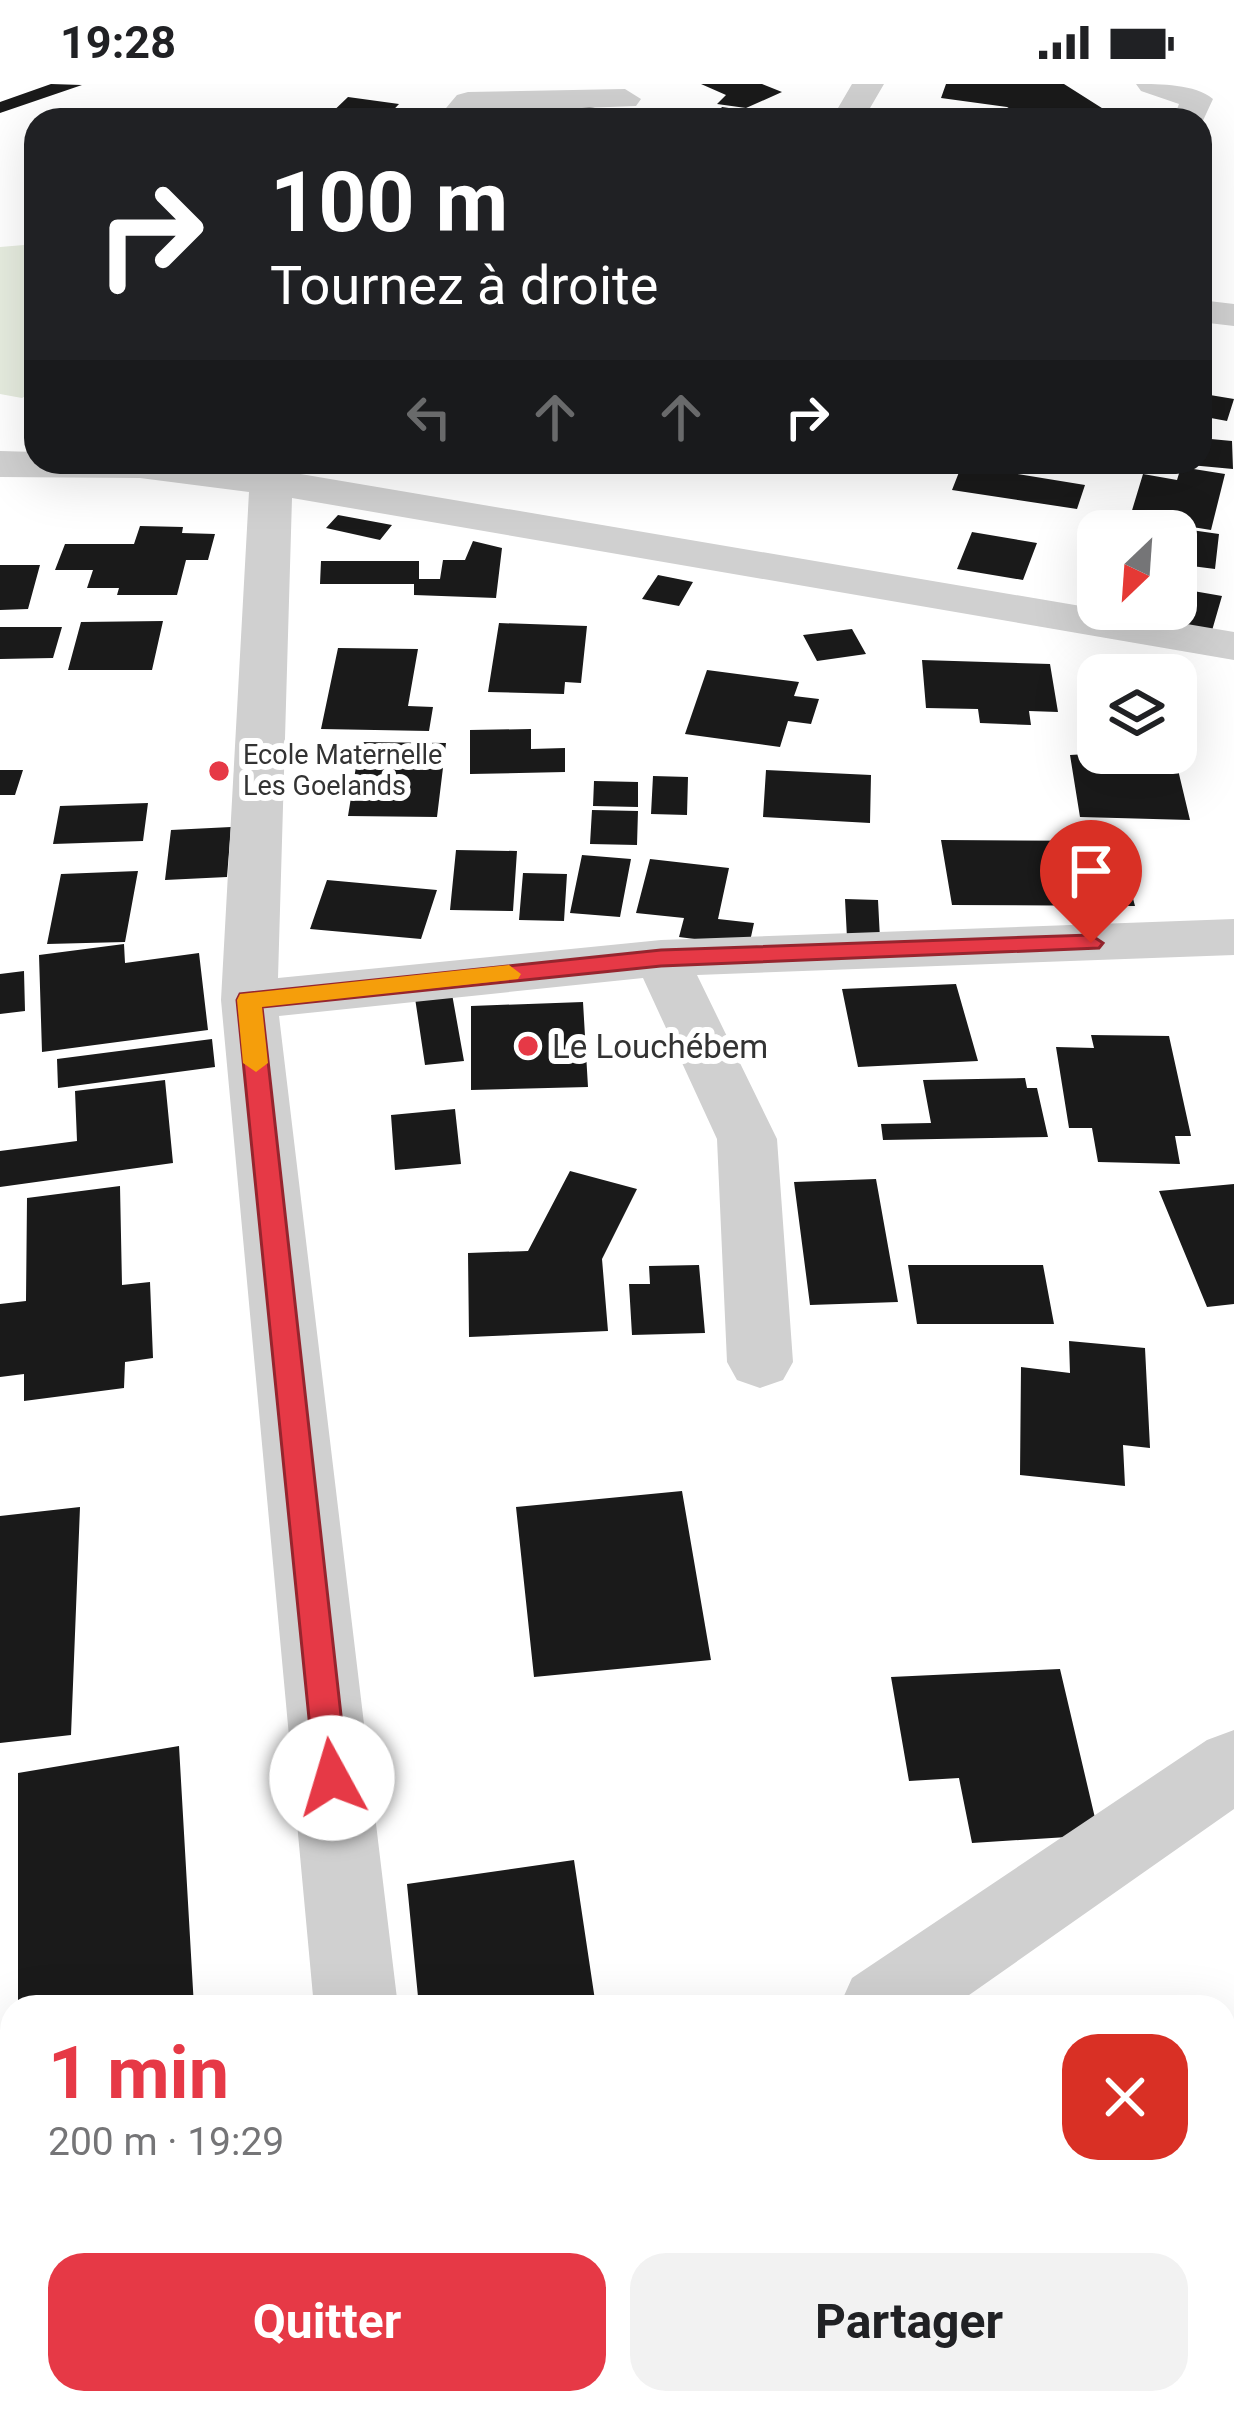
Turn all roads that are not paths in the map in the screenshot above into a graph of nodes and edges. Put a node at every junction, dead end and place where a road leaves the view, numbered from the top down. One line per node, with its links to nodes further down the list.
1 (1152, 84): 4 (street)
2 (625, 99): 3 (street)
3 (463, 108)
4 (1194, 108)
5 (209, 474): 6 (street)
6 (271, 482): 7 (street); 10 (street)
7 (1234, 646)
8 (1234, 938): 9 (street)
9 (661, 958): 10 (street); 11 (street)
10 (249, 1000): 13 (street)
11 (760, 1362)
12 (1234, 1765): 14 (street)
13 (355, 1995)
14 (899, 1995)

